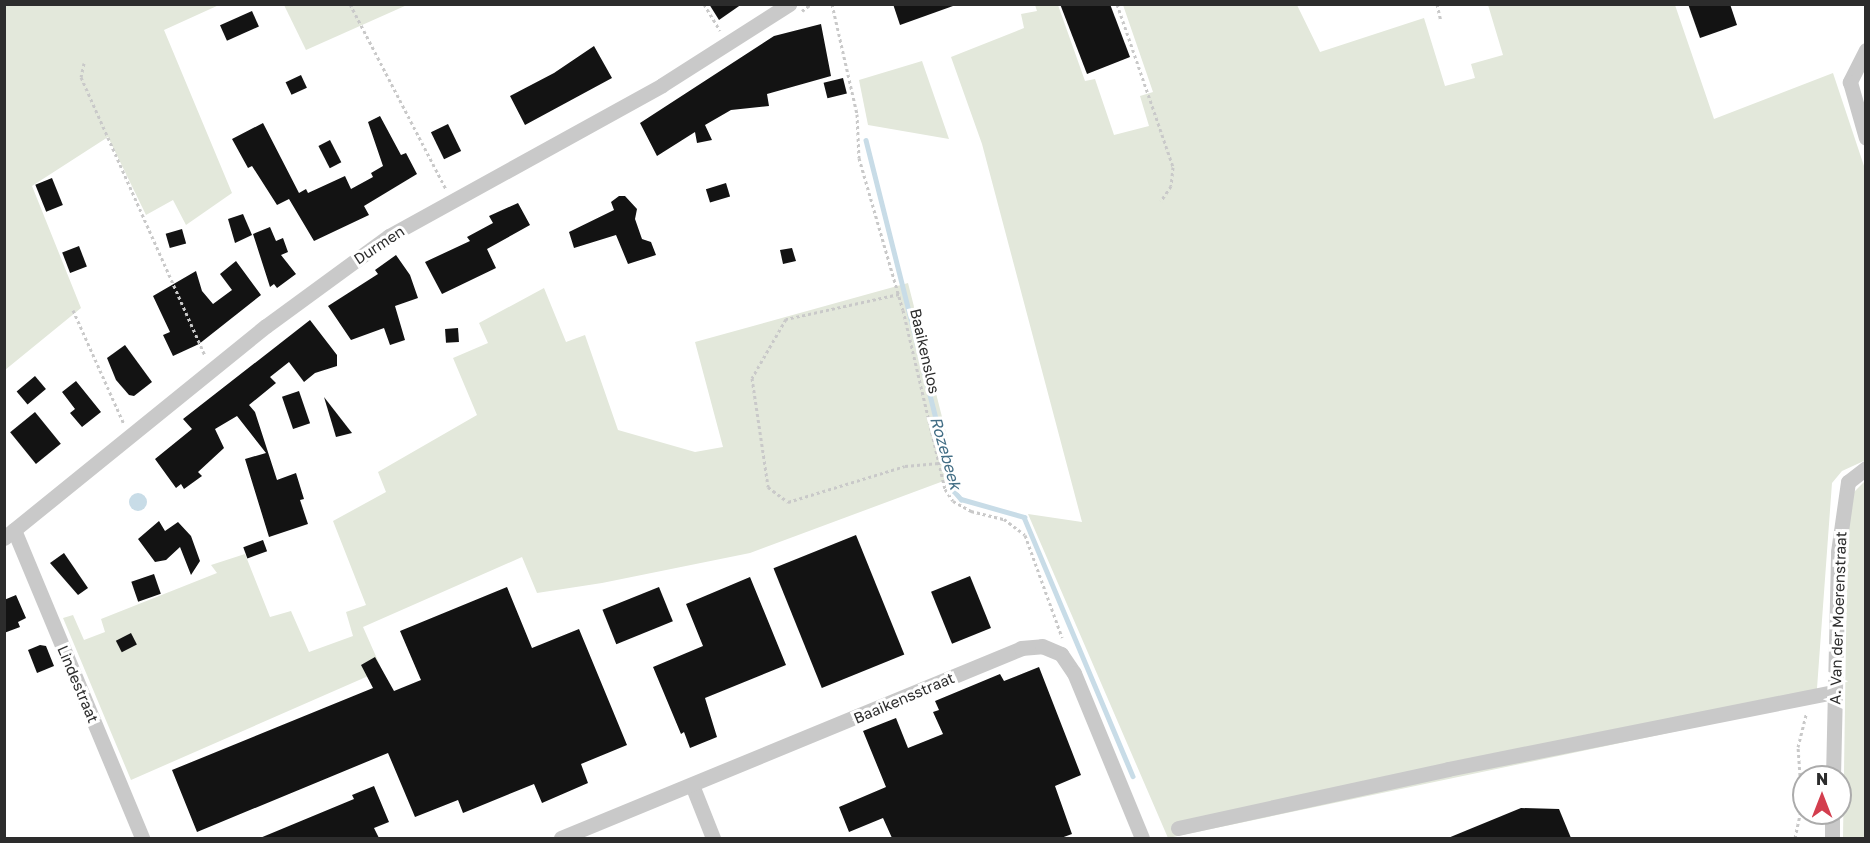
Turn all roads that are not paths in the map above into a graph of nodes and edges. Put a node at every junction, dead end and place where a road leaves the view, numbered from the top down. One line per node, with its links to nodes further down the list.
1 (792, 10): 5 (street, Durmen)
2 (1866, 50): 3 (street)
3 (1866, 138)
4 (1866, 468): 6 (street, A. Van der Moerenstraat)
5 (9, 534): 10 (street, Lindestraat)
6 (1835, 692): 7 (street, A. Van der Moerenstraat); 9 (street)
7 (1833, 765)
8 (692, 785): 11 (street, Baaikensstraat); 12 (street); 13 (street, Baaikensstraat)
9 (1178, 828)
10 (142, 838)
11 (561, 838)
12 (713, 838)
13 (1142, 838)

